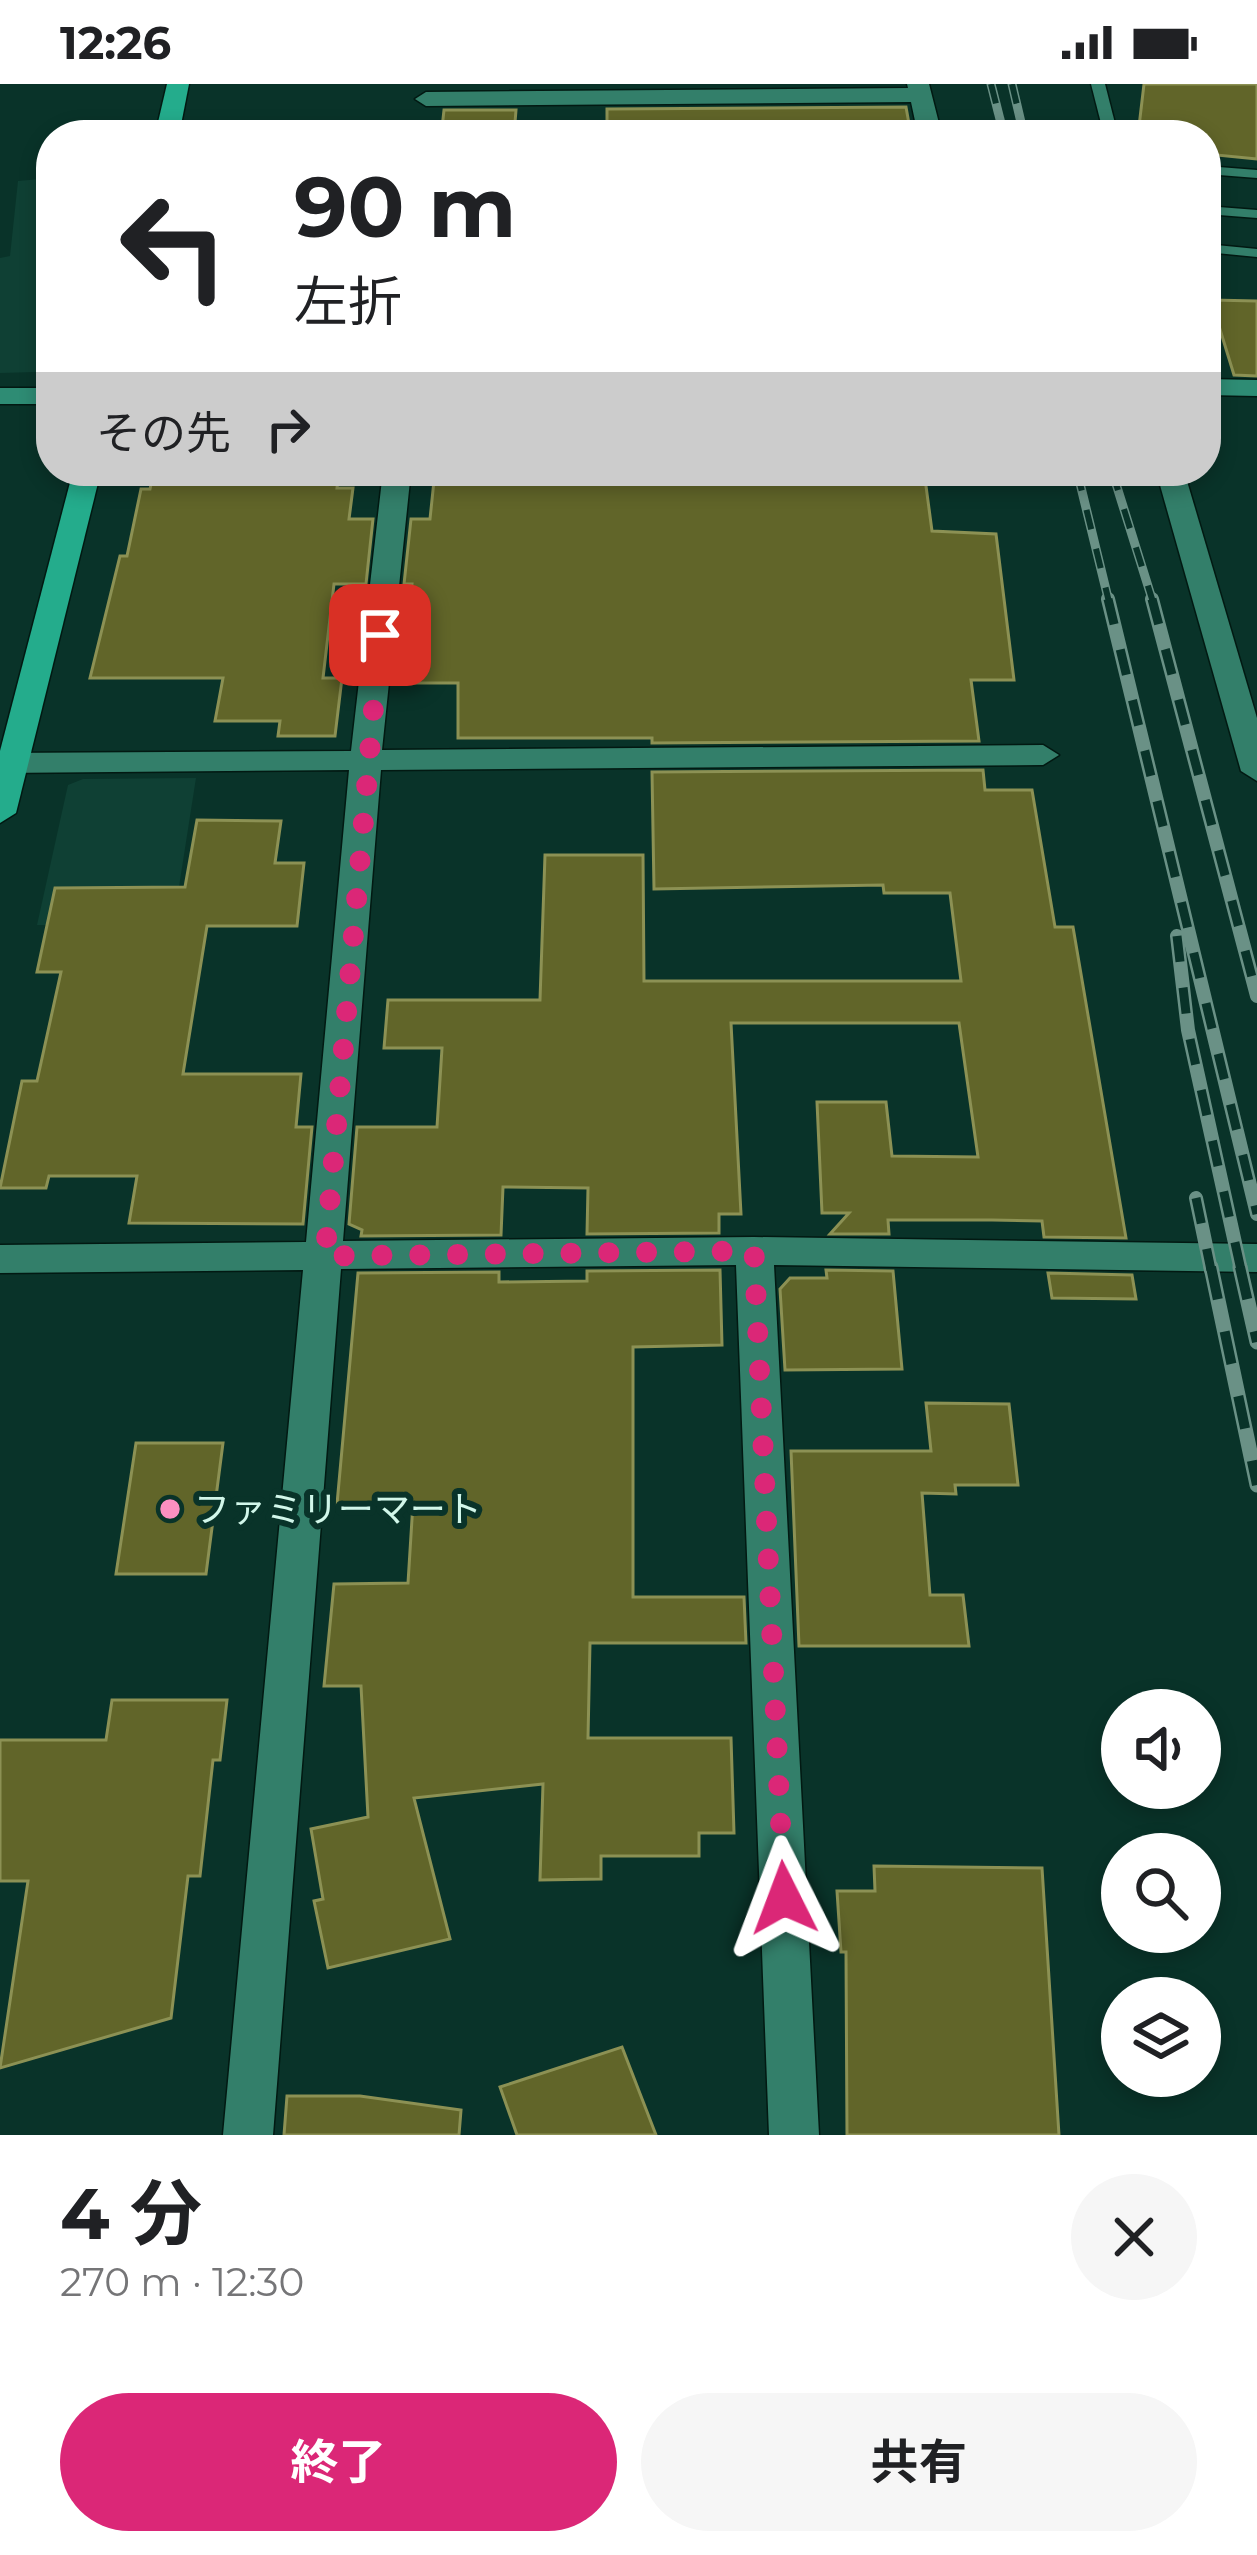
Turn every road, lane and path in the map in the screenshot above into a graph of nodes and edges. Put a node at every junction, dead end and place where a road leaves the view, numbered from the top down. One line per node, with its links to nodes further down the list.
1 (178, 84): 5 (highway)
2 (1098, 84): 7 (lane)
3 (920, 90): 4 (street); 6 (street)
4 (426, 100)
5 (170, 120)
6 (927, 120)
7 (1107, 120)
8 (1221, 171): 9 (lane)
9 (1257, 174)
10 (1221, 211): 11 (lane)
11 (1257, 214)
12 (1221, 249): 13 (lane)
13 (1257, 253)
14 (1221, 387): 15 (street)
15 (1257, 388)
16 (0, 396): 17 (street)
17 (36, 396)
18 (83, 486): 25 (highway)
19 (395, 486): 24 (street)
20 (1174, 486): 22 (street)
21 (1257, 657): 22 (street)
22 (1222, 658): 26 (street)
23 (1043, 755): 24 (street)
24 (366, 758): 25 (street); 29 (street)
25 (6, 763): 27 (highway)
26 (1257, 771)
27 (0, 813)
28 (754, 1251): 29 (street); 30 (street); 33 (street)
29 (325, 1256): 31 (street); 32 (street)
30 (1257, 1258)
31 (0, 1259)
32 (248, 2135)
33 (794, 2135)

